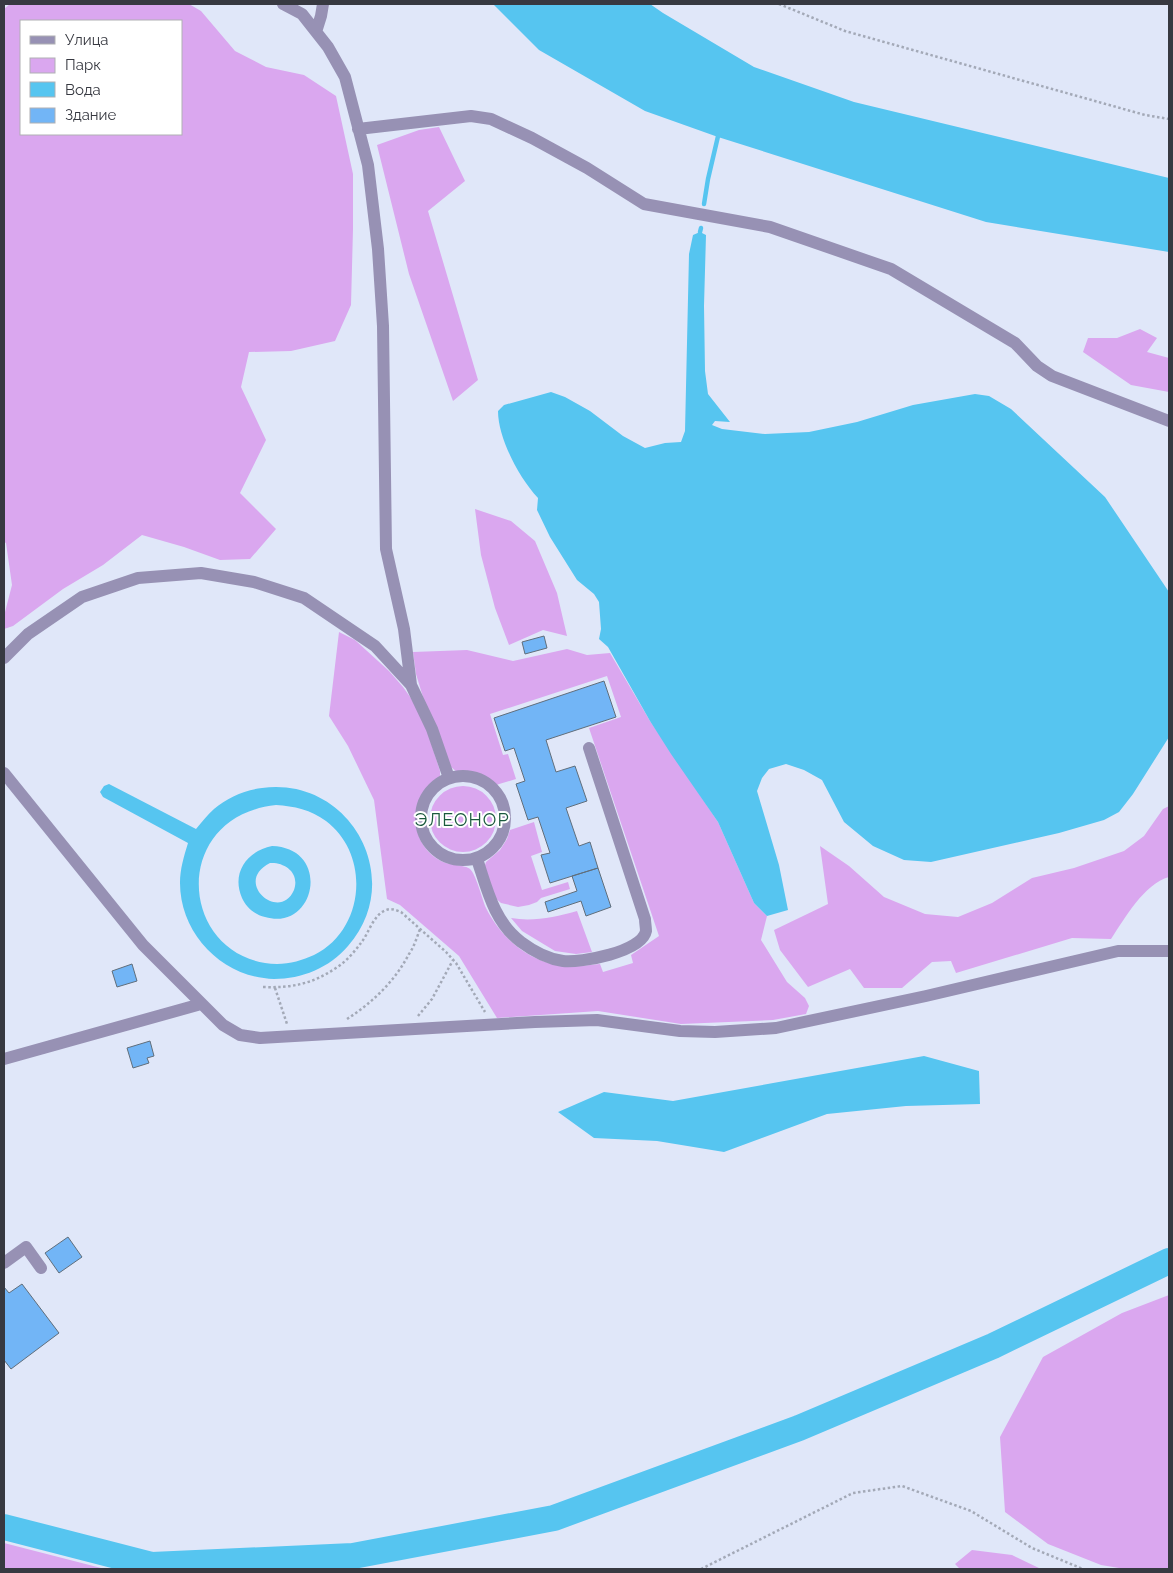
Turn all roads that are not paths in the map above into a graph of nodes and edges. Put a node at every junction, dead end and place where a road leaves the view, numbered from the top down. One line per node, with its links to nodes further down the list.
1 (283, 4): 3 (lane)
2 (323, 4): 3 (lane)
3 (316, 32): 4 (lane)
4 (358, 129): 5 (lane); 7 (lane)
5 (1169, 421)
6 (4, 658): 7 (lane)
7 (412, 685): 10 (lane)
8 (589, 748): 11 (lane)
9 (4, 773): 13 (lane)
10 (449, 778): 11 (lane); 11 (lane)
11 (477, 859)
12 (1169, 951): 13 (lane)
13 (201, 1004): 14 (lane)
14 (4, 1059)
15 (4, 1263): 16 (lane)
16 (41, 1268)

